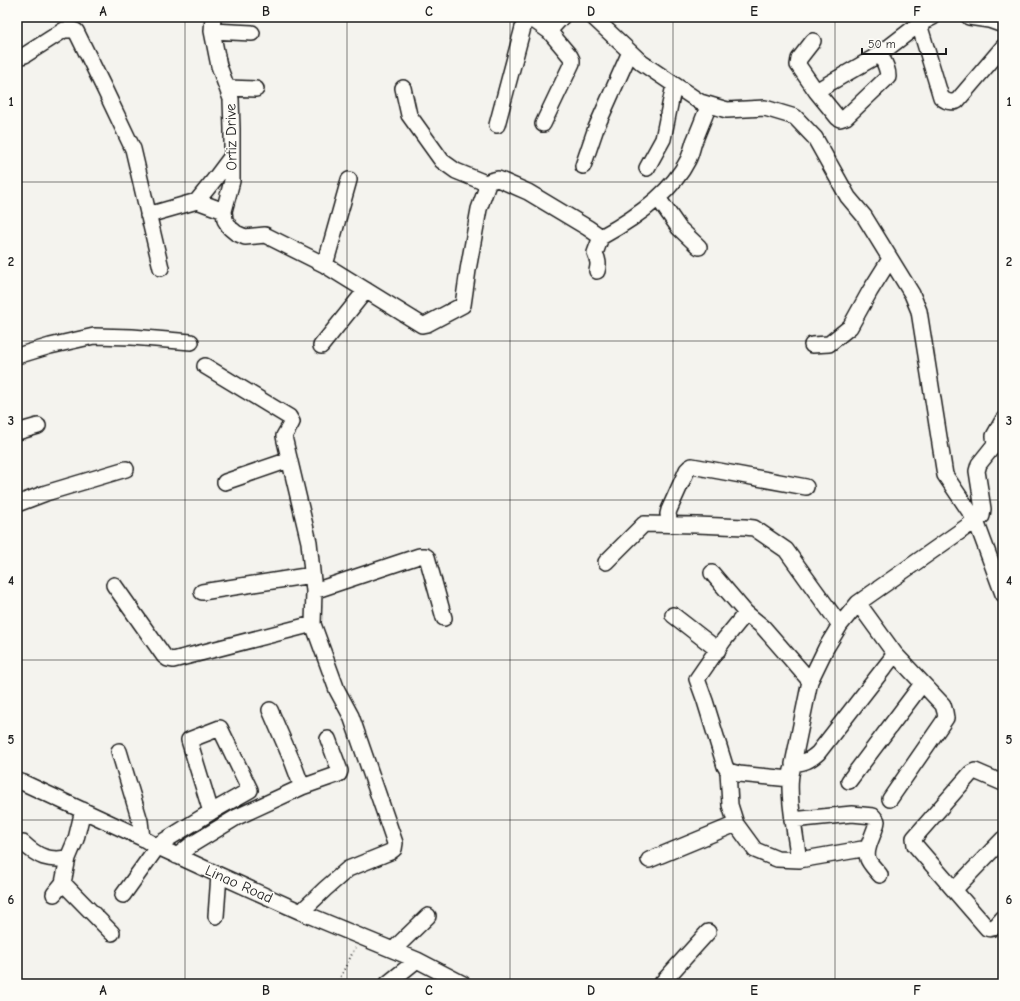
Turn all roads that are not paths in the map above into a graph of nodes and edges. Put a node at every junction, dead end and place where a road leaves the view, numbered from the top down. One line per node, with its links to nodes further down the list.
1 (562, 17): 9 (street)
2 (592, 17): 13 (street)
3 (933, 17): 7 (street)
4 (969, 17): 5 (street)
5 (989, 18): 8 (street)
6 (213, 24): 10 (street); 17 (street, Ortiz Drive)
7 (919, 24): 12 (street); 14 (street)
8 (1003, 25)
9 (549, 31): 22 (street); 23 (street)
10 (252, 33)
11 (813, 41): 20 (street)
12 (1003, 47)
13 (630, 52): 16 (street); 25 (street)
14 (880, 54): 20 (street); 20 (street)
15 (17, 55): 33 (street)
16 (674, 85): 21 (street); 26 (street)
17 (227, 88): 19 (street); 24 (street, Ortiz Drive)
18 (403, 88): 29 (street)
19 (256, 89)
20 (816, 91)
21 (708, 105): 30 (street); 36 (street)
22 (543, 124)
23 (497, 125)
24 (232, 156): 27 (street); 32 (street, Ortiz Drive)
25 (583, 166)
26 (647, 168)
27 (214, 180): 31 (street); 32 (street)
28 (349, 180): 37 (street)
29 (488, 184): 34 (street); 40 (street)
30 (658, 198): 34 (street); 35 (street)
31 (197, 201): 32 (street); 33 (street)
32 (224, 207): 37 (street)
33 (148, 215): 38 (street)
34 (601, 237): 39 (street)
35 (699, 247)
36 (890, 259): 42 (street); 55 (street)
37 (325, 265): 40 (street)
38 (161, 268)
39 (597, 271)
40 (366, 290): 43 (street)
41 (191, 342): 44 (street)
42 (812, 345)
43 (321, 346)
44 (17, 356)
45 (205, 366): 50 (street)
46 (1003, 420): 49 (street)
47 (38, 426): 48 (street)
48 (17, 432)
49 (999, 443): 55 (street)
50 (289, 460): 52 (street); 59 (street)
51 (126, 469): 54 (street)
52 (225, 482)
53 (806, 487): 56 (street)
54 (17, 504)
55 (976, 521): 63 (street); 64 (street)
56 (670, 524): 57 (street); 69 (street)
57 (606, 562)
58 (712, 573): 66 (street)
59 (312, 575): 61 (street); 62 (street)
60 (114, 585): 68 (street)
61 (314, 591): 67 (street); 68 (street)
62 (202, 592)
63 (1003, 594)
64 (858, 603): 69 (street); 71 (street)
65 (673, 614): 70 (street)
66 (746, 614): 70 (street); 72 (street)
67 (444, 618)
68 (313, 624): 102 (street)
69 (840, 625): 72 (street)
70 (718, 650): 78 (street)
71 (895, 654): 73 (street); 77 (street)
72 (810, 682): 77 (street)
73 (922, 684): 81 (street); 84 (street)
74 (270, 710): 83 (street)
75 (328, 739): 83 (street)
76 (119, 751): 89 (street)
77 (793, 764): 79 (street)
78 (728, 771): 79 (street); 88 (street)
79 (790, 779): 87 (street)
80 (17, 781): 85 (street, Linao Road)
81 (849, 781)
82 (1003, 783): 100 (street)
83 (302, 787): 94 (street)
84 (890, 799)
85 (83, 810): 89 (street, Linao Road); 95 (street)
86 (211, 812): 86 (street); 92 (street)
87 (792, 820): 93 (street); 97 (street)
88 (736, 824): 96 (street); 97 (street)
89 (142, 838): 92 (street, Linao Road)
90 (1003, 839): 100 (street)
91 (23, 843): 95 (street)
92 (156, 846): 94 (street, Linao Road); 101 (street)
93 (868, 848): 97 (street); 99 (street)
94 (177, 856): 98 (street, Linao Road)
95 (68, 858): 107 (street)
96 (649, 860)
97 (799, 860)
98 (219, 875): 102 (street, Linao Road); 103 (street)
99 (880, 875)
100 (954, 890): 105 (street)
101 (123, 895)
102 (301, 912): 108 (street, Linao Road)
103 (216, 916)
104 (428, 916): 108 (street)
105 (1003, 918)
106 (708, 932): 112 (street)
107 (112, 933)
108 (393, 950): 109 (street, Linao Road)
109 (417, 960): 110 (street); 111 (street, Linao Road)
110 (387, 984)
111 (463, 984)
112 (661, 984)

